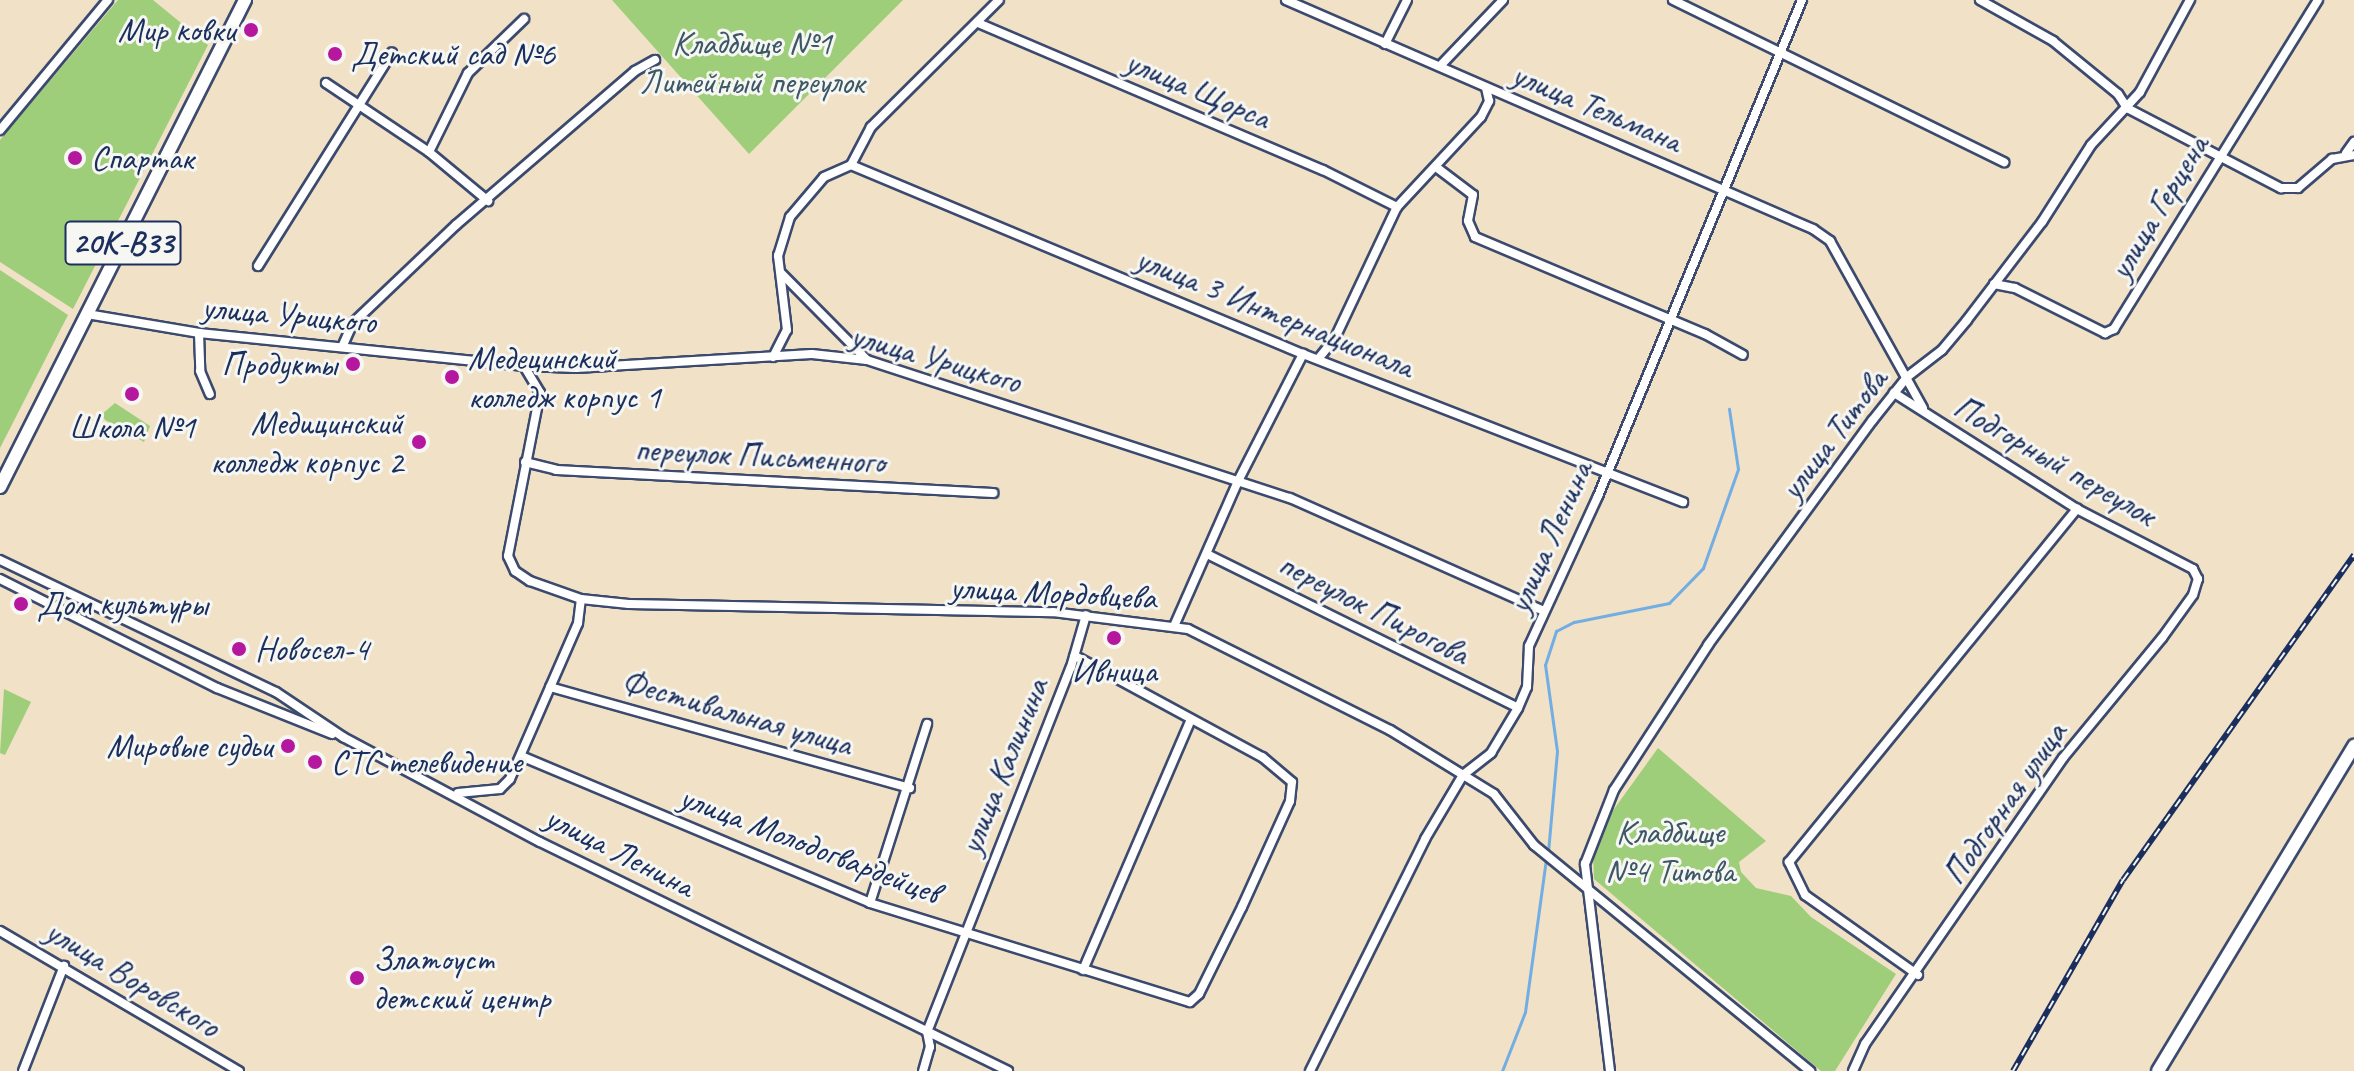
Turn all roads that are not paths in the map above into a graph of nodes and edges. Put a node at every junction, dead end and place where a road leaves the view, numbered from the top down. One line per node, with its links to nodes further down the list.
1 (108, 0): 23 (street)
2 (999, 0): 13 (street)
3 (1286, 0): 14 (street, улица Тельмана)
4 (1407, 0): 14 (street)
5 (1503, 0): 18 (street)
6 (1673, 0): 16 (street)
7 (1802, 0): 16 (street, улица Ленина)
8 (1980, 0): 22 (street)
9 (2190, 0): 22 (street, улица Титова)
10 (2318, 0): 27 (street, улица Герцена)
11 (244, 1): 37 (main road, 20К-В33)
12 (524, 19): 25 (street)
13 (978, 23): 29 (street); 33 (street, улица Щорса)
14 (1385, 44): 18 (street, улица Тельмана)
15 (392, 52): 21 (street)
16 (1782, 53): 28 (street); 31 (street, улица Ленина)
17 (655, 60): 32 (street)
18 (1440, 66): 20 (street, улица Тельмана)
19 (326, 83): 21 (street)
20 (1486, 88): 30 (street); 31 (street, улица Тельмана)
21 (355, 107): 25 (street); 34 (street)
22 (2127, 108): 27 (street); 36 (street, улица Титова)
23 (0, 130)
24 (2354, 142): 26 (street)
25 (429, 152): 32 (street)
26 (2350, 154): 27 (street)
27 (2221, 156): 36 (street, улица Герцена)
28 (2004, 162)
29 (851, 165): 35 (street); 41 (street, улица 3 Интернационала)
30 (1436, 167): 33 (street); 38 (street)
31 (1725, 190): 38 (street, улица Ленина); 47 (street, улица Тельмана)
32 (488, 201): 40 (street)
33 (1397, 207): 44 (street)
34 (258, 266)
35 (781, 273): 43 (street); 45 (street)
36 (1994, 284): 47 (street, улица Титова)
37 (87, 314): 39 (street, улица Урицкого); 54 (main road, 20К-В33)
38 (1672, 320): 42 (street); 52 (street, улица Ленина)
39 (199, 333): 40 (street, улица Урицкого); 49 (street)
40 (343, 345): 46 (street, улица Урицкого)
41 (1303, 354): 44 (street, улица 3 Интернационала); 53 (street)
42 (1743, 355)
43 (773, 357): 45 (street, улица Урицкого); 46 (street, улица Урицкого)
44 (1319, 358): 52 (street, улица 3 Интернационала)
45 (867, 360): 53 (street, улица Урицкого)
46 (524, 366): 51 (street)
47 (1907, 377): 48 (street, улица Титова); 50 (street, улица Тельмана)
48 (1894, 393): 50 (street, Подгорный переулок); 77 (street, улица Титова)
49 (210, 394)
50 (1927, 415): 57 (street, Подгорный переулок)
51 (525, 462): 55 (street, переулок Письменного); 62 (street, улица Мордовцева)
52 (1606, 475): 56 (street, улица 3 Интернационала); 63 (street, улица Ленина)
53 (1238, 481): 58 (street); 63 (street, улица Урицкого)
54 (0, 487)
55 (993, 493)
56 (1683, 502)
57 (2077, 509): 60 (street, Подгорный переулок); 85 (street)
58 (1207, 554): 65 (street); 68 (street, переулок Пирогова)
59 (0, 560): 71 (street, улица Ленина)
60 (2193, 569): 85 (street, Подгорная улица)
61 (0, 579): 71 (street)
62 (581, 599): 64 (street, улица Мордовцева); 67 (street)
63 (1544, 611): 68 (street, улица Ленина)
64 (1086, 615): 65 (street, улица Мордовцева); 66 (street, улица Калинина)
65 (1175, 624): 74 (street, улица Мордовцева)
66 (1075, 656): 69 (street, улица Молодогвардейцев); 82 (street, улица Калинина)
67 (550, 687): 73 (street); 75 (street, Фестивальная улица)
68 (1518, 708): 74 (street, улица Ленина)
69 (1191, 719): 84 (street); 84 (street, улица Молодогвардейцев)
70 (927, 724): 75 (street)
71 (343, 737): 76 (street, улица Ленина)
72 (2354, 746): 95 (main road)
73 (521, 756): 76 (street); 80 (street, улица Молодогвардейцев)
74 (1463, 775): 78 (street, улица Мордовцева); 91 (street, улица Ленина)
75 (910, 788): 80 (street)
76 (455, 793): 86 (street, улица Ленина)
77 (1585, 864): 78 (street); 79 (street, улица Титова)
78 (1570, 870): 79 (street, улица Мордовцева)
79 (1585, 884): 92 (street, улица Титова); 93 (street)
80 (870, 903): 82 (street, улица Молодогвардейцев)
81 (0, 931): 83 (street, улица Воровского)
82 (968, 931): 84 (street, улица Молодогвардейцев); 86 (street, улица Калинина)
83 (64, 966): 87 (street); 88 (street, улица Воровского)
84 (1083, 970)
85 (1918, 975): 94 (street, Подгорная улица)
86 (927, 1032): 89 (street, улица Калинина); 90 (street, улица Ленина)
87 (23, 1071)
88 (239, 1071)
89 (923, 1071)
90 (1008, 1071)
91 (1310, 1071)
92 (1610, 1071)
93 (1810, 1071)
94 (1853, 1071)
95 (2158, 1071)

